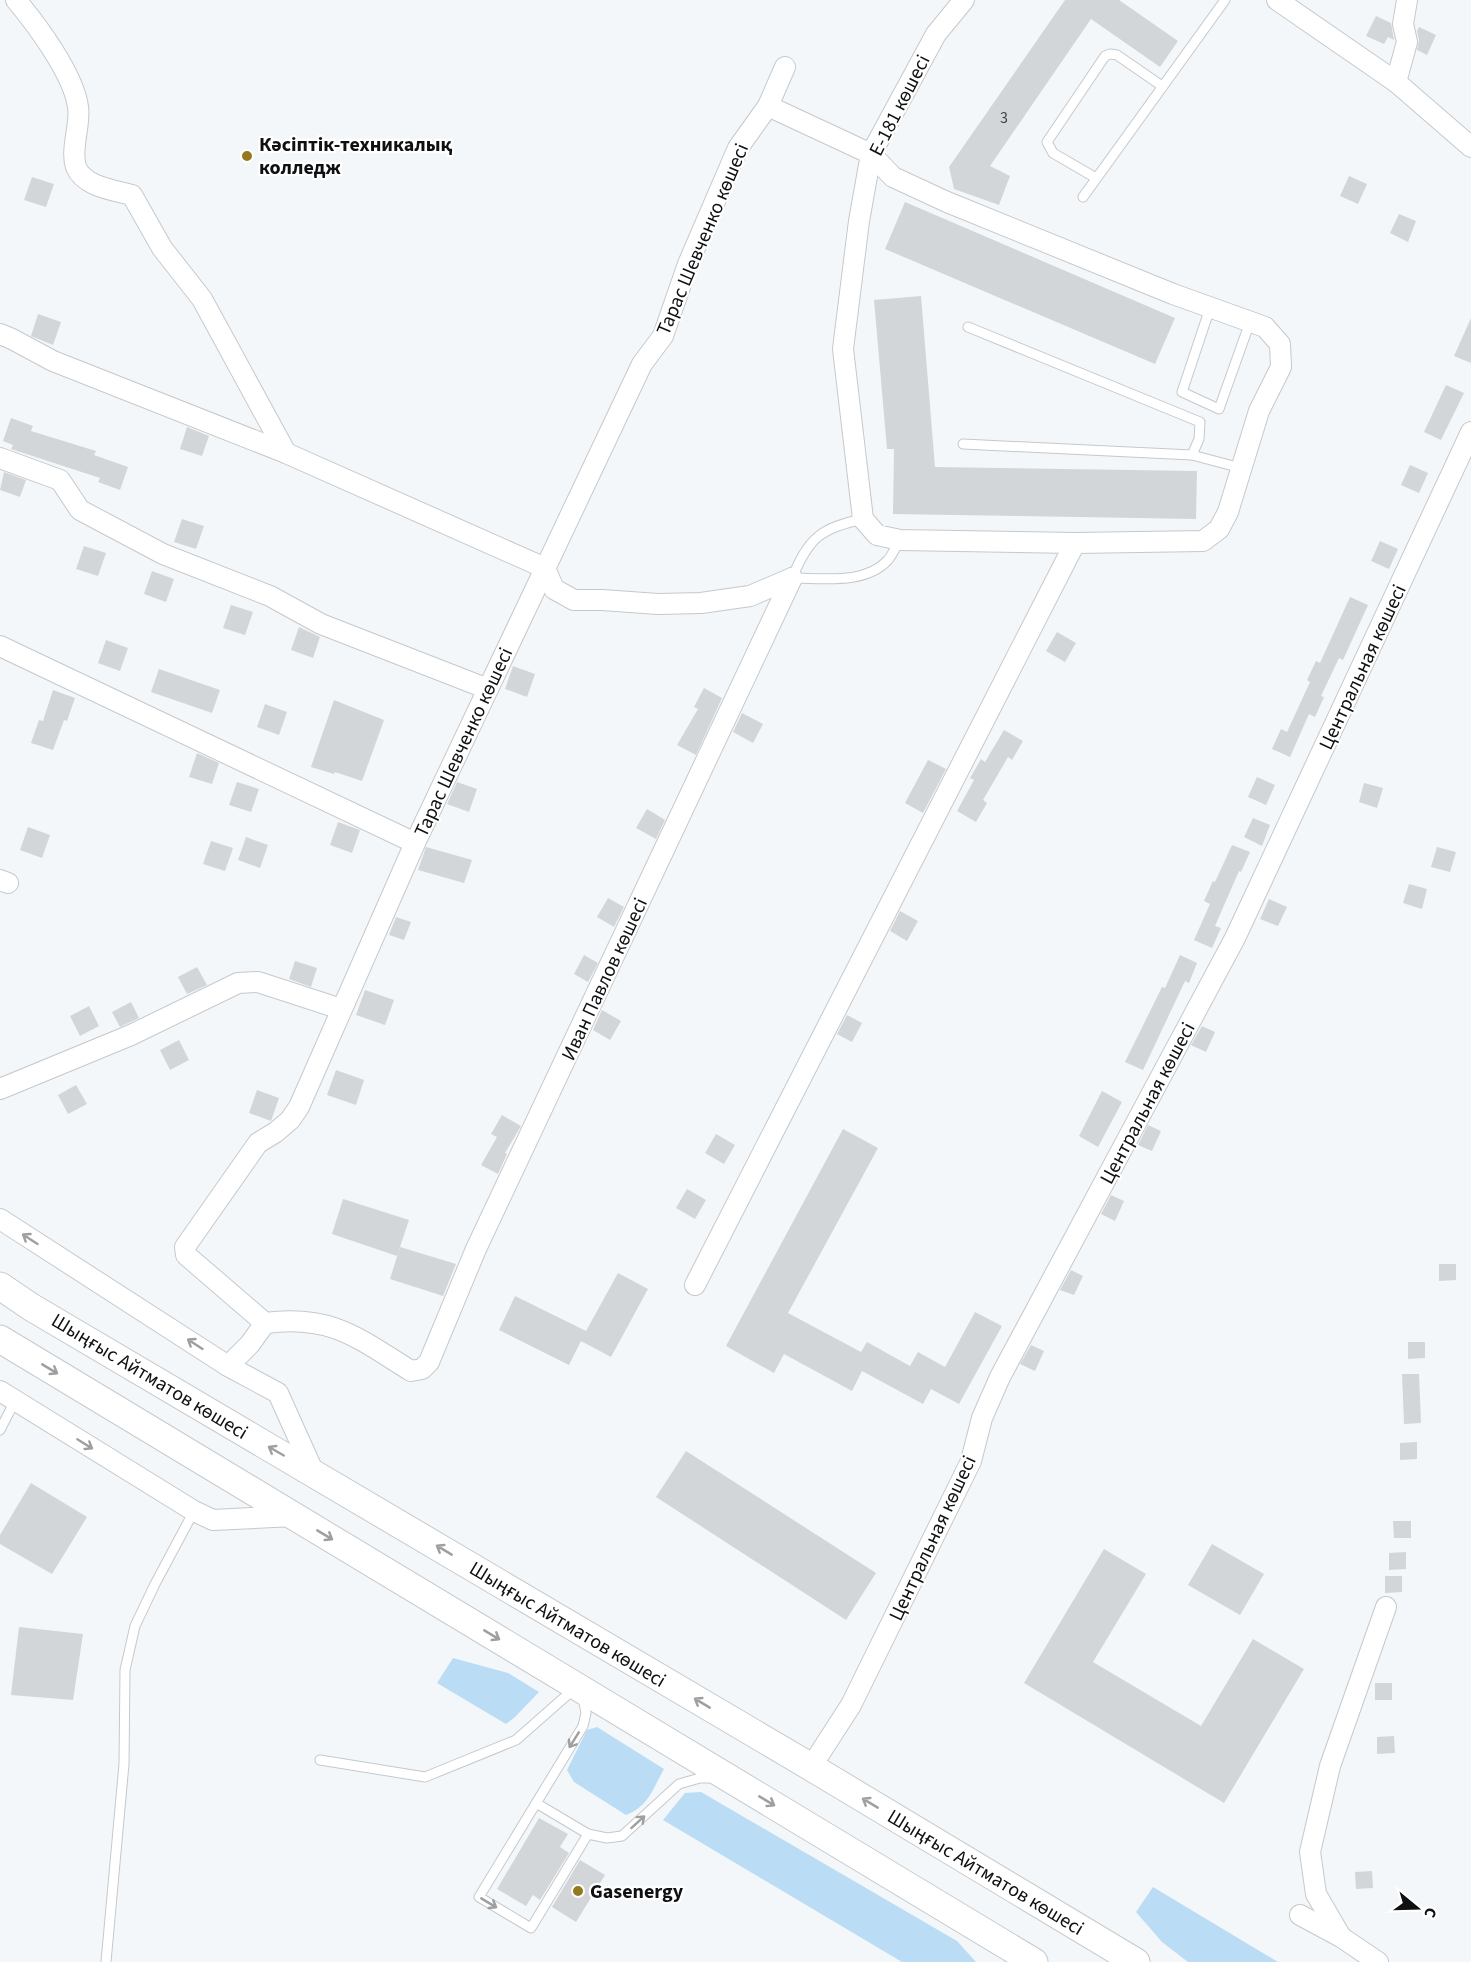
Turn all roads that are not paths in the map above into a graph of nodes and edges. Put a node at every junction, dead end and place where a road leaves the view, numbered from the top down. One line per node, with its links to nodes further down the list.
1 (16, 0): 20 (street)
2 (964, 0): 11 (street, Е-181 көшесі)
3 (1225, 0): 8 (lane)
4 (1277, 0): 7 (street)
5 (1407, 0): 7 (street)
6 (785, 67): 9 (street, Тарас Шевченко көшесі)
7 (1396, 82): 10 (street)
8 (1162, 86): 12 (lane); 12 (lane)
9 (768, 106): 11 (street); 27 (street, Тарас Шевченко көшесі)
10 (1471, 147)
11 (871, 154): 14 (street); 24 (street, Е-181 көшесі)
12 (1096, 178): 13 (lane)
13 (1083, 197)
14 (1210, 308): 15 (street); 15 (lane)
15 (1250, 322): 23 (street)
16 (968, 327): 21 (lane)
17 (0, 334): 20 (street)
18 (1471, 432): 48 (street, Центральная көшесі)
19 (963, 444): 21 (lane)
20 (286, 453): 27 (street)
21 (1192, 455): 23 (lane)
22 (0, 458): 30 (street)
23 (1241, 468): 26 (street)
24 (863, 519): 25 (street); 28 (lane)
25 (900, 540): 26 (street); 28 (lane)
26 (1075, 543): 35 (street)
27 (545, 568): 28 (street); 30 (street, Тарас Шевченко көшесі)
28 (792, 578): 37 (street, Иван Павлов көшесі)
29 (0, 645): 31 (street)
30 (488, 689): 31 (street, Тарас Шевченко көшесі)
31 (415, 843): 32 (street, Тарас Шевченко көшесі)
32 (341, 1009): 33 (street); 37 (street, Тарас Шевченко көшесі)
33 (0, 1089)
34 (0, 1219): 39 (street, one-way to 34)
35 (695, 1285)
36 (0, 1286): 42 (main road, Шыңғыс Айтматов көшесі, one-way to 36)
37 (265, 1323): 39 (street)
38 (0, 1338): 44 (main road, one-way to 44)
39 (228, 1366): 42 (street)
40 (8, 1396): 41 (lane); 43 (street, one-way to 43)
41 (0, 1430)
42 (314, 1473): 48 (main road, Шыңғыс Айтматов көшесі, one-way to 42)
43 (194, 1511): 44 (street); 54 (lane)
44 (294, 1516): 46 (main road, one-way to 46)
45 (1386, 1607): 53 (street)
46 (577, 1686): 47 (lane); 49 (main road); 50 (lane, one-way to 50)
47 (320, 1760)
48 (811, 1767): 56 (main road, Шыңғыс Айтматов көшесі, one-way to 48)
49 (727, 1777): 51 (lane, one-way to 49); 55 (main road, one-way to 55)
50 (536, 1803): 51 (lane); 51 (lane, one-way to 51)
51 (588, 1834)
52 (1300, 1915): 53 (street)
53 (1341, 1937): 57 (street)
54 (106, 1962)
55 (1034, 1962)
56 (1136, 1962)
57 (1378, 1962)

